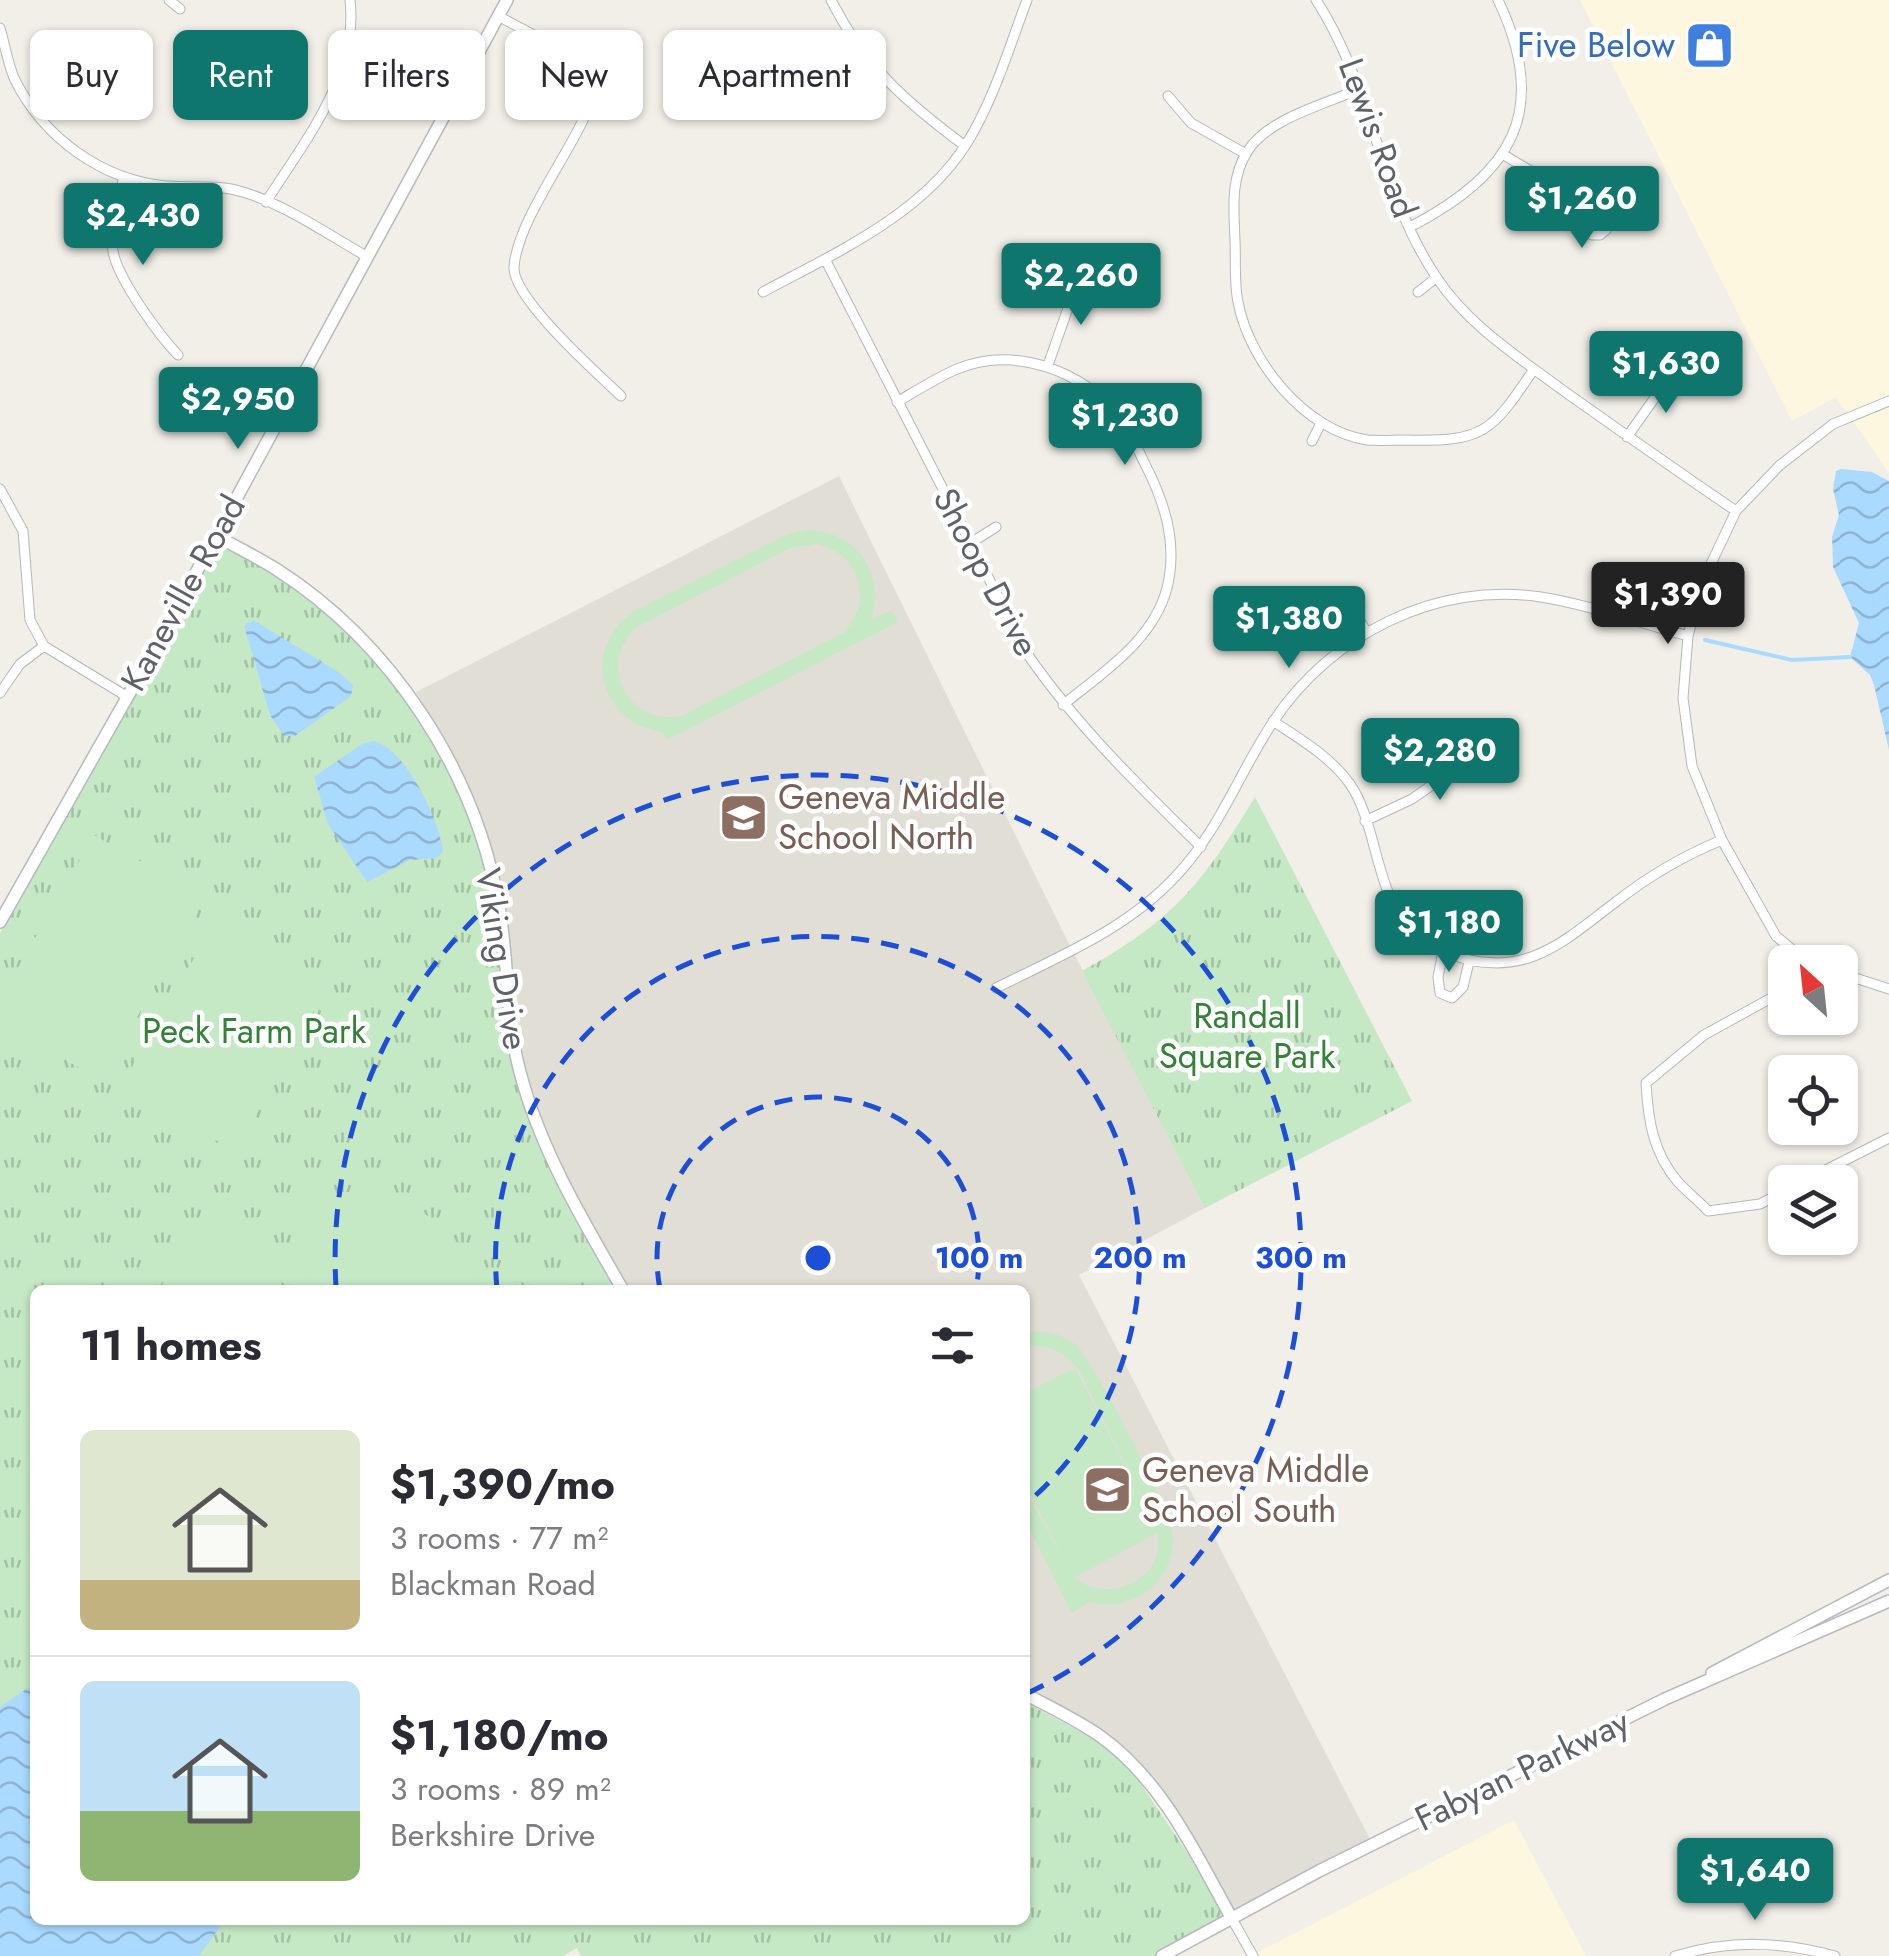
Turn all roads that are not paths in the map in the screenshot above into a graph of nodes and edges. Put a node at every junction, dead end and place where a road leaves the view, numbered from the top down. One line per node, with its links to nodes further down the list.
1 (170, 0): 8 (street)
2 (350, 0): 19 (street)
3 (507, 0): 9 (main road, Kaneville Road)
4 (831, 0): 11 (street)
5 (1027, 0): 15 (street)
6 (1316, 0): 13 (street, Lewis Road)
7 (1498, 0): 17 (street)
8 (180, 9)
9 (498, 16): 22 (main road, Kaneville Road); 32 (street)
10 (0, 28): 18 (street)
11 (848, 30)
12 (886, 80): 15 (street)
13 (1358, 89): 16 (street); 21 (street, Lewis Road)
14 (1168, 96): 16 (street)
15 (966, 146): 23 (street)
16 (1246, 154): 35 (street)
17 (1504, 156): 20 (street); 21 (street)
18 (124, 178): 19 (street); 28 (street)
19 (266, 202): 22 (street)
20 (1587, 221)
21 (1410, 227): 25 (street, Lewis Road)
22 (366, 256): 41 (main road, Kaneville Road)
23 (824, 259): 26 (street); 34 (street, Shoop Drive)
24 (1078, 277): 29 (street)
25 (1436, 278): 27 (street); 30 (street, Lewis Road)
26 (762, 292)
27 (1418, 292)
28 (178, 355)
29 (1048, 365): 34 (street); 49 (street)
30 (1534, 369): 35 (street); 36 (street, Lewis Road)
31 (1672, 372): 36 (street)
32 (621, 396)
33 (1889, 401): 39 (street)
34 (897, 402): 42 (street, Shoop Drive)
35 (1321, 423): 37 (street)
36 (1628, 437): 39 (street, Lewis Road)
37 (1312, 442)
38 (0, 489): 46 (street)
39 (1736, 511): 45 (street)
40 (996, 528): 42 (street)
41 (216, 536): 48 (main road, Kaneville Road); 66 (main road, Viking Drive)
42 (969, 544): 49 (street, Shoop Drive)
43 (1346, 597): 44 (street)
44 (1368, 633): 45 (street); 50 (street)
45 (1688, 636): 53 (street)
46 (44, 646): 47 (street); 48 (street)
47 (0, 693)
48 (126, 696): 55 (main road, Kaneville Road)
49 (1063, 706): 54 (street, Shoop Drive)
50 (1274, 721): 52 (street); 54 (street)
51 (1513, 766): 52 (street)
52 (1365, 821): 57 (street)
53 (1722, 840): 56 (street); 58 (street)
54 (1201, 847): 60 (street)
55 (0, 922)
56 (1785, 945)
57 (1443, 952): 58 (street); 58 (street)
58 (1469, 962)
59 (1858, 979): 61 (street)
60 (996, 988)
61 (1889, 990)
62 (1768, 999): 65 (street)
63 (1889, 1138): 64 (street)
64 (1836, 1165)
65 (1768, 1200)
66 (620, 1285)
67 (1889, 1580): 70 (main road)
68 (1889, 1600): 70 (main road, Fabyan Parkway)
69 (1030, 1697): 71 (main road)
70 (1664, 1699): 71 (main road, Fabyan Parkway)
71 (1232, 1919): 72 (main road, Fabyan Parkway); 73 (street)
72 (1162, 1956)
73 (1253, 1956)
74 (1675, 1956): 75 (street)
75 (1835, 1956)

